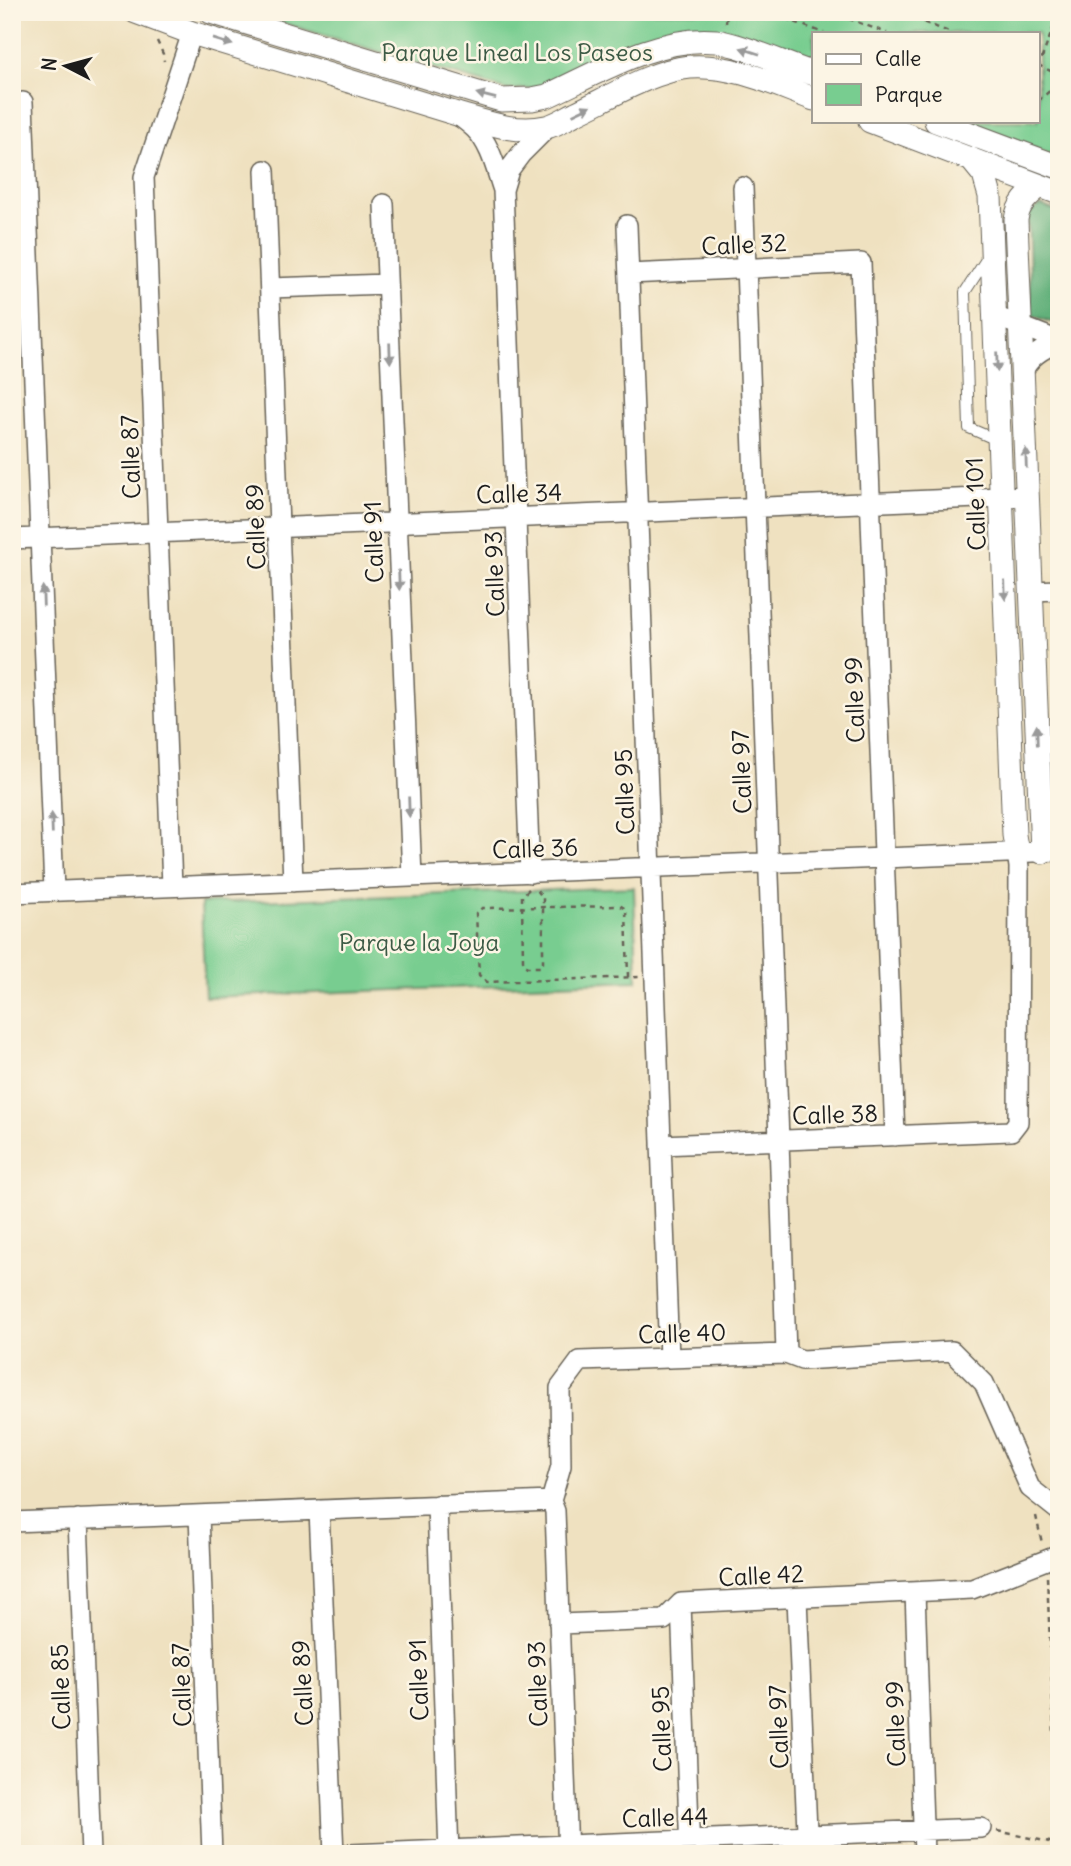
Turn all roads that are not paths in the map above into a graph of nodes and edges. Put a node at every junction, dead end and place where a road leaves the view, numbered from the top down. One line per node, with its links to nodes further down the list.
1 (211, 12): 4 (street, one-way to 1)
2 (129, 17): 3 (street)
3 (192, 33): 7 (street, one-way to 7); 39 (street, Calle 87)
4 (812, 73)
5 (812, 98): 10 (street, one-way to 5)
6 (23, 102): 14 (street)
7 (457, 114): 10 (street); 16 (street, Calle 93)
8 (873, 122): 11 (street)
9 (939, 122): 12 (street)
10 (548, 127): 16 (street, Calle 93)
11 (971, 159): 17 (street); 20 (street, Calle 101)
12 (1059, 167)
13 (265, 170): 25 (street, Calle 89)
14 (19, 187): 40 (street)
15 (743, 187): 22 (street, Calle 97)
16 (503, 190): 36 (street, Calle 93)
17 (1049, 190): 27 (street)
18 (384, 204): 24 (street, Calle 91)
19 (627, 225): 23 (street, Calle 95)
20 (992, 250): 26 (street, Calle 101); 30 (lane)
21 (861, 263): 22 (street, Calle 32); 33 (street, Calle 99)
22 (746, 268): 23 (street, Calle 32); 34 (street, Calle 97)
23 (629, 274): 35 (street, Calle 95)
24 (387, 284): 25 (street); 37 (street, Calle 91, one-way to 37)
25 (270, 288): 38 (street, Calle 89)
26 (995, 316): 27 (street); 30 (street, Calle 101, one-way to 30)
27 (1020, 326): 28 (street); 29 (street)
28 (1059, 341): 29 (street)
29 (1022, 374): 31 (street, one-way to 29)
30 (999, 441): 32 (street, Calle 101)
31 (1027, 496): 32 (street, Calle 34); 43 (street)
32 (1001, 497): 33 (street, Calle 34); 45 (street, Calle 101, one-way to 45)
33 (870, 502): 34 (street, Calle 34); 46 (street, Calle 99)
34 (755, 507): 35 (street, Calle 34); 47 (street, Calle 97)
35 (638, 512): 36 (street, Calle 34); 48 (street, Calle 95)
36 (516, 517): 37 (street, Calle 34); 51 (street, Calle 93)
37 (397, 523): 38 (street, Calle 34); 49 (street, Calle 91, one-way to 49)
38 (279, 528): 39 (street, Calle 34); 50 (street, Calle 89)
39 (158, 533): 40 (street, Calle 34); 52 (street, Calle 87)
40 (40, 538): 41 (street, Calle 34); 53 (street, one-way to 40)
41 (12, 539)
42 (1059, 590): 43 (street)
43 (1031, 592): 44 (street, one-way to 43)
44 (1050, 852): 45 (street, Calle 36)
45 (1017, 853): 46 (street, Calle 36); 55 (street, Calle 38)
46 (884, 858): 47 (street, Calle 36); 55 (street, Calle 99)
47 (769, 863): 48 (street, Calle 36); 56 (street, Calle 97)
48 (651, 868): 51 (street, Calle 36); 57 (street, Calle 95)
49 (412, 877): 50 (street, Calle 36); 51 (street, Calle 36)
50 (293, 882): 52 (street, Calle 36)
51 (531, 884)
52 (172, 887): 53 (street, Calle 36)
53 (54, 891): 54 (street, Calle 36)
54 (12, 893)
55 (895, 1136): 56 (street, Calle 38)
56 (779, 1140): 57 (street, Calle 38); 58 (street, Calle 97)
57 (662, 1145): 59 (street, Calle 95)
58 (786, 1354): 59 (street, Calle 40); 64 (street, Calle 40)
59 (669, 1358): 60 (street, Calle 40)
60 (580, 1361): 62 (street, Calle 93)
61 (437, 1505): 62 (street); 63 (street); 78 (street, Calle 91)
62 (553, 1506): 72 (street, Calle 93)
63 (319, 1510): 65 (street); 81 (street, Calle 89)
64 (1059, 1511)
65 (199, 1515): 66 (street); 80 (street, Calle 87)
66 (78, 1519): 67 (street); 79 (street, Calle 85)
67 (12, 1522)
68 (1052, 1557): 69 (street, Calle 42)
69 (915, 1592): 70 (street, Calle 42); 74 (street, Calle 99)
70 (797, 1598): 71 (street, Calle 42); 75 (street, Calle 97)
71 (681, 1603): 72 (street, Calle 42); 76 (street, Calle 95)
72 (559, 1624): 77 (street, Calle 93)
73 (981, 1828): 74 (street, Calle 44)
74 (923, 1831): 75 (street, Calle 44); 83 (street, Calle 99)
75 (807, 1845): 76 (street, Calle 44)
76 (690, 1847): 77 (street, Calle 44)
77 (568, 1849): 78 (street, Calle 44)
78 (449, 1852): 82 (street, Calle 44)
79 (91, 1854)
80 (212, 1854)
81 (334, 1854)
82 (350, 1854)
83 (924, 1854)

